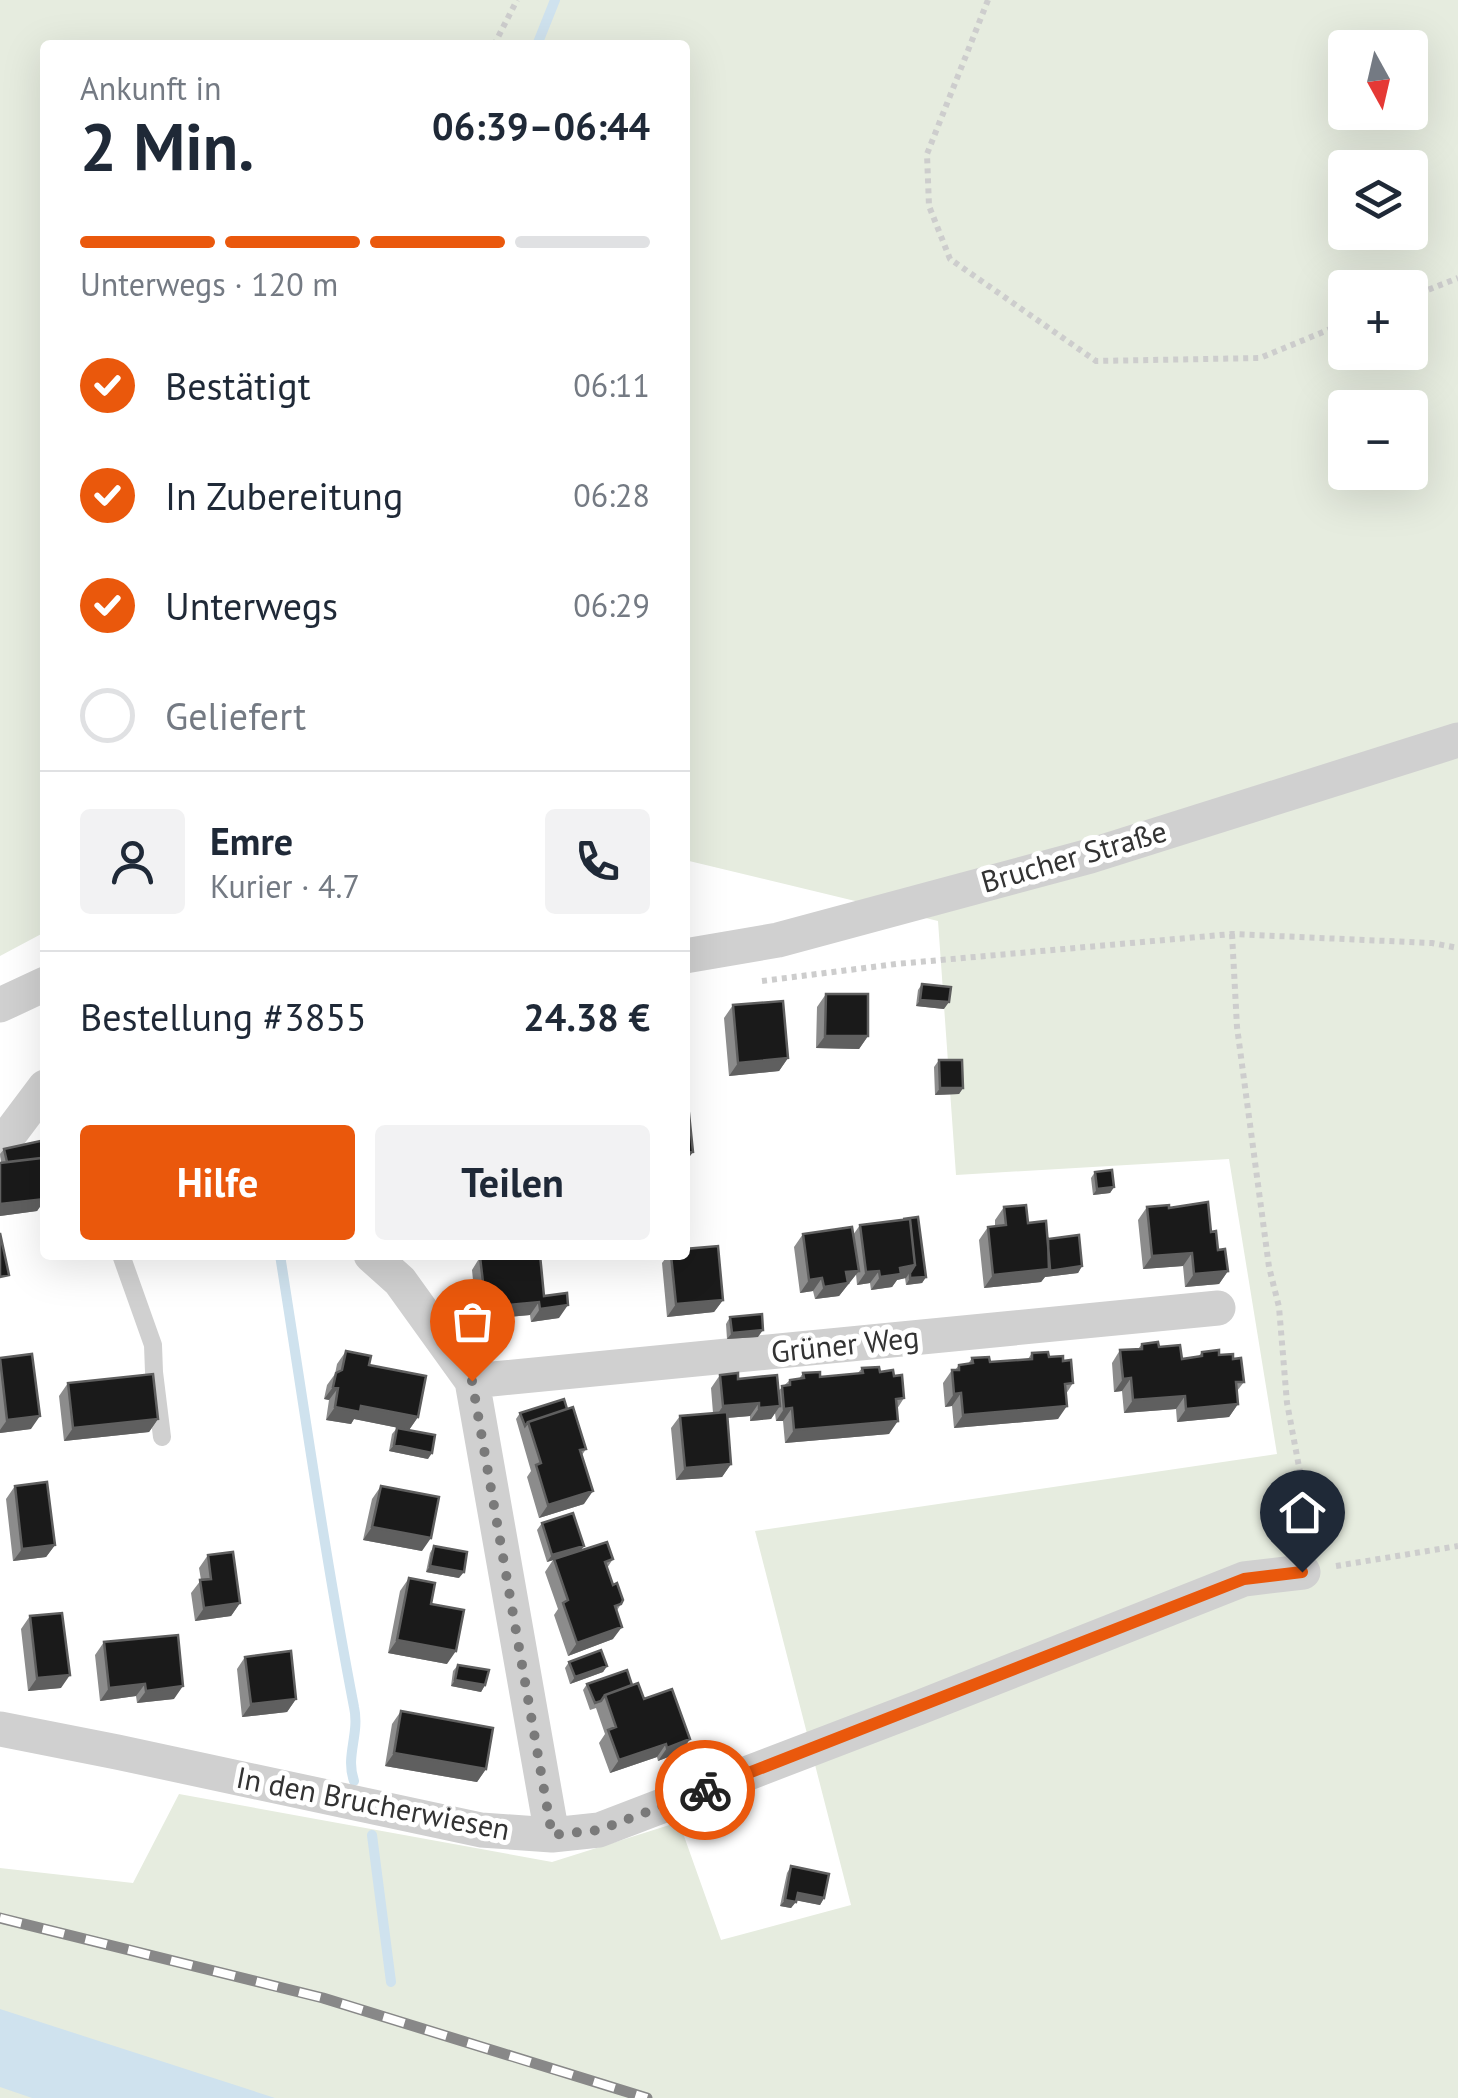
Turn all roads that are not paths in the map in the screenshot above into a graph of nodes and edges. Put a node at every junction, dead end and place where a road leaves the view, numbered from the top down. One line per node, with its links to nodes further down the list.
1 (1458, 740): 2 (street, Brucher Straße)
2 (690, 955)
3 (40, 986): 4 (street)
4 (0, 1006)
5 (40, 1093): 7 (street)
6 (40, 1130): 7 (street)
7 (3, 1140)
8 (123, 1260): 12 (lane)
9 (376, 1260): 11 (street)
10 (1218, 1308): 11 (street, Grüner Weg)
11 (472, 1381): 15 (street)
12 (162, 1437)
13 (1302, 1572): 15 (street, In den Brucherwiesen)
14 (0, 1729): 15 (street, In den Brucherwiesen)
15 (552, 1835)

